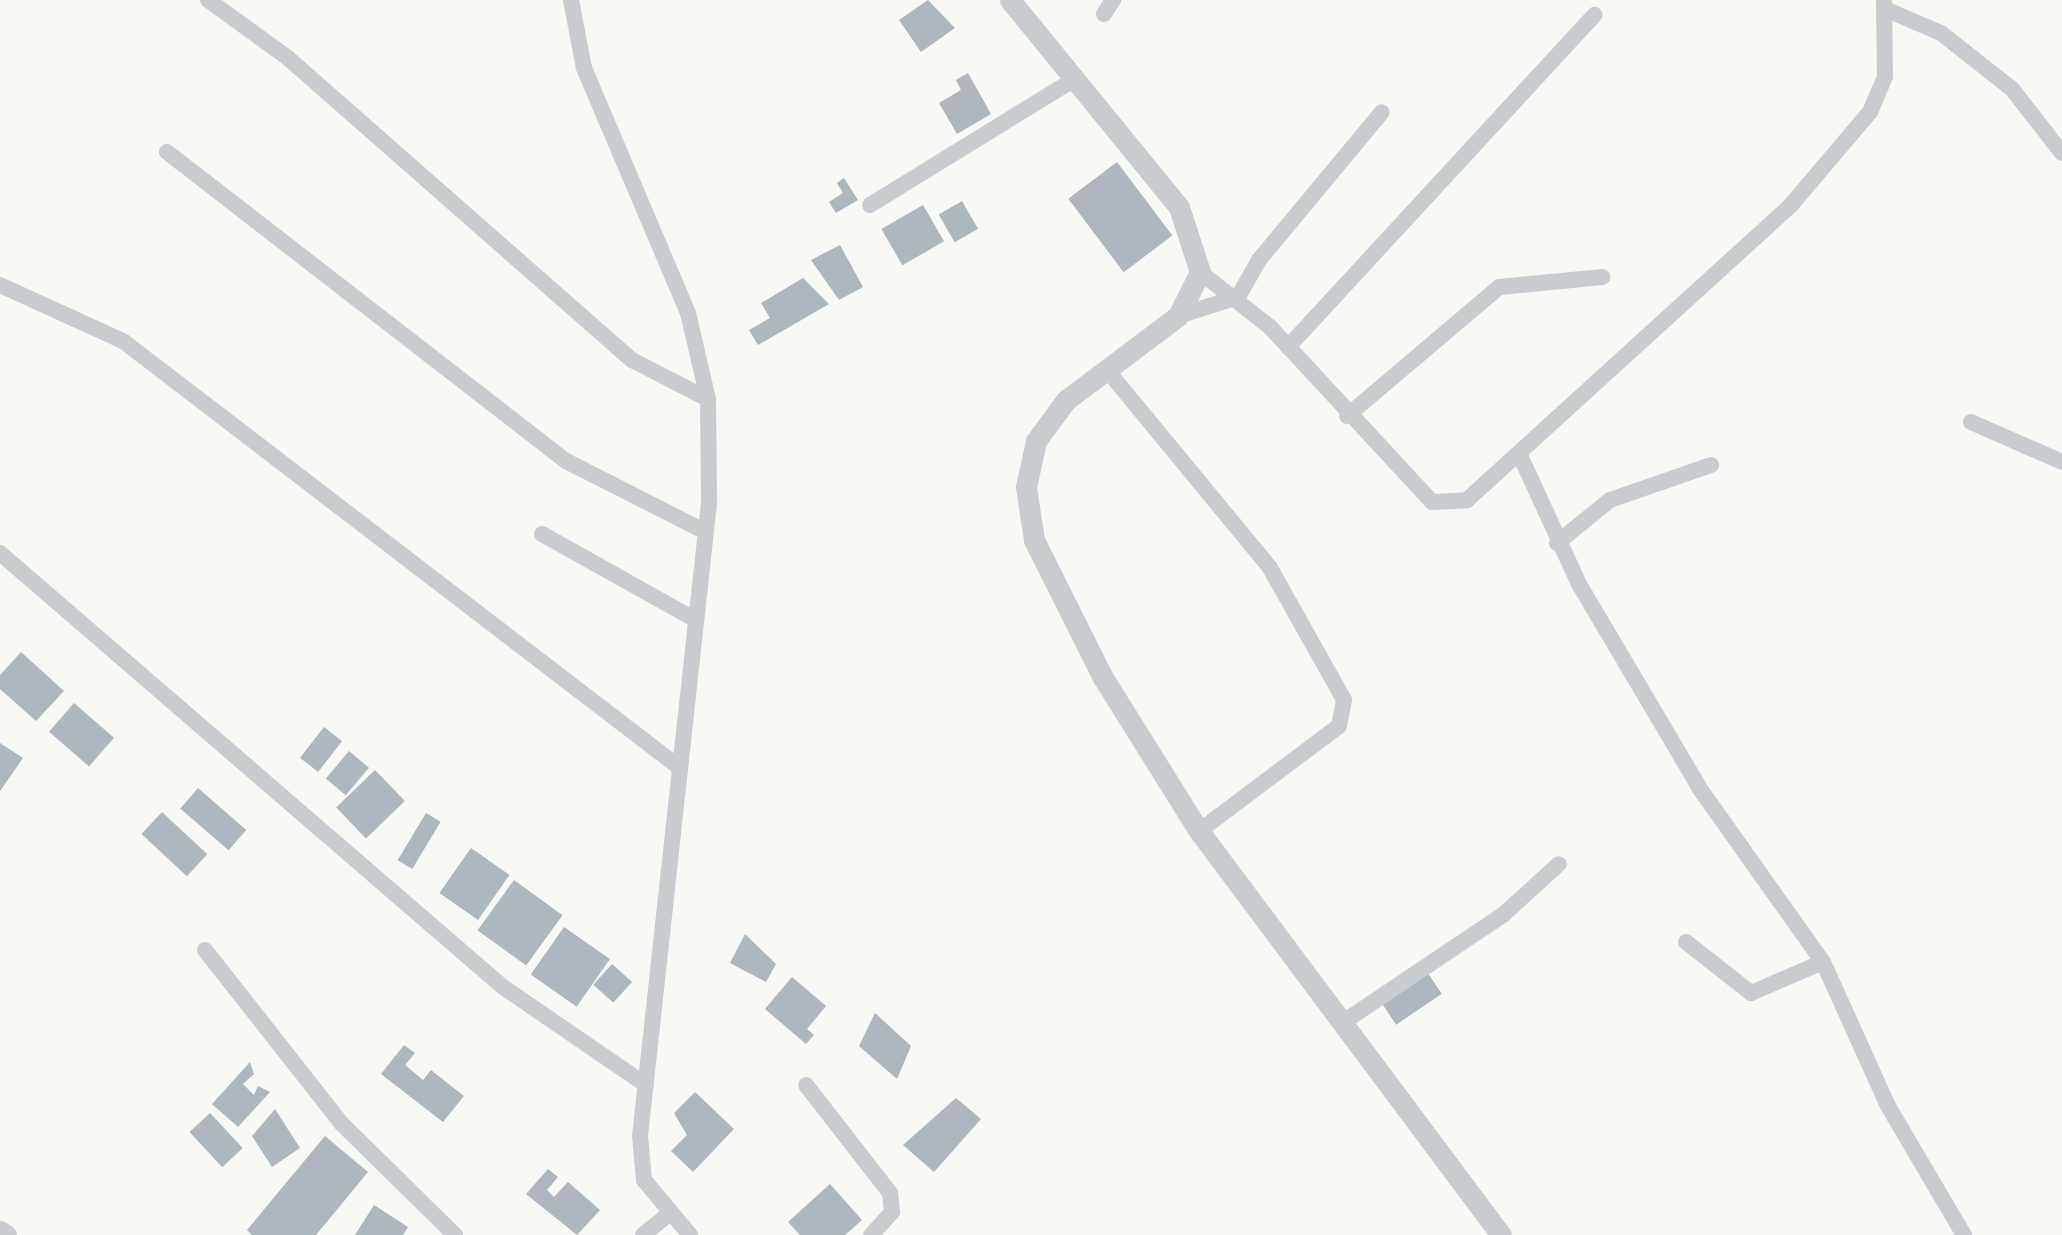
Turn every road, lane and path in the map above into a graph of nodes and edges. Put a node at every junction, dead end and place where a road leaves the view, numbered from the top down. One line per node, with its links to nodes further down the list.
1 (208, 0): 18 (street)
2 (571, 0): 18 (street)
3 (1010, 0): 6 (street)
4 (1885, 5): 9 (street); 21 (street)
5 (1594, 15): 16 (street)
6 (1075, 80): 10 (street); 11 (street)
7 (1382, 112): 14 (street)
8 (167, 152): 24 (street)
9 (2062, 153)
10 (870, 205)
11 (1200, 272): 14 (street); 15 (street)
12 (1603, 277): 19 (street)
13 (0, 285): 29 (street)
14 (1238, 297): 15 (street); 16 (street)
15 (1178, 316): 17 (street)
16 (1288, 347): 19 (street)
17 (1107, 370): 30 (street); 30 (street)
18 (708, 399): 24 (street)
19 (1346, 416): 21 (street)
20 (1971, 422): 22 (street)
21 (1519, 453): 26 (street)
22 (2062, 461)
23 (1711, 465): 26 (street)
24 (706, 532): 28 (street)
25 (542, 535): 28 (street)
26 (1557, 543): 34 (street)
27 (0, 553): 36 (street)
28 (696, 620): 29 (street)
29 (680, 769): 36 (street)
30 (1199, 831): 35 (street)
31 (1558, 864): 35 (street)
32 (1686, 943): 34 (street)
33 (206, 950): 39 (street)
34 (1822, 962): 44 (street)
35 (1342, 1023): 43 (street)
36 (646, 1085): 38 (street)
37 (806, 1085): 42 (street)
38 (668, 1216): 40 (street); 41 (street)
39 (455, 1235)
40 (644, 1235)
41 (689, 1235)
42 (871, 1235)
43 (1501, 1235)
44 (1964, 1235)

